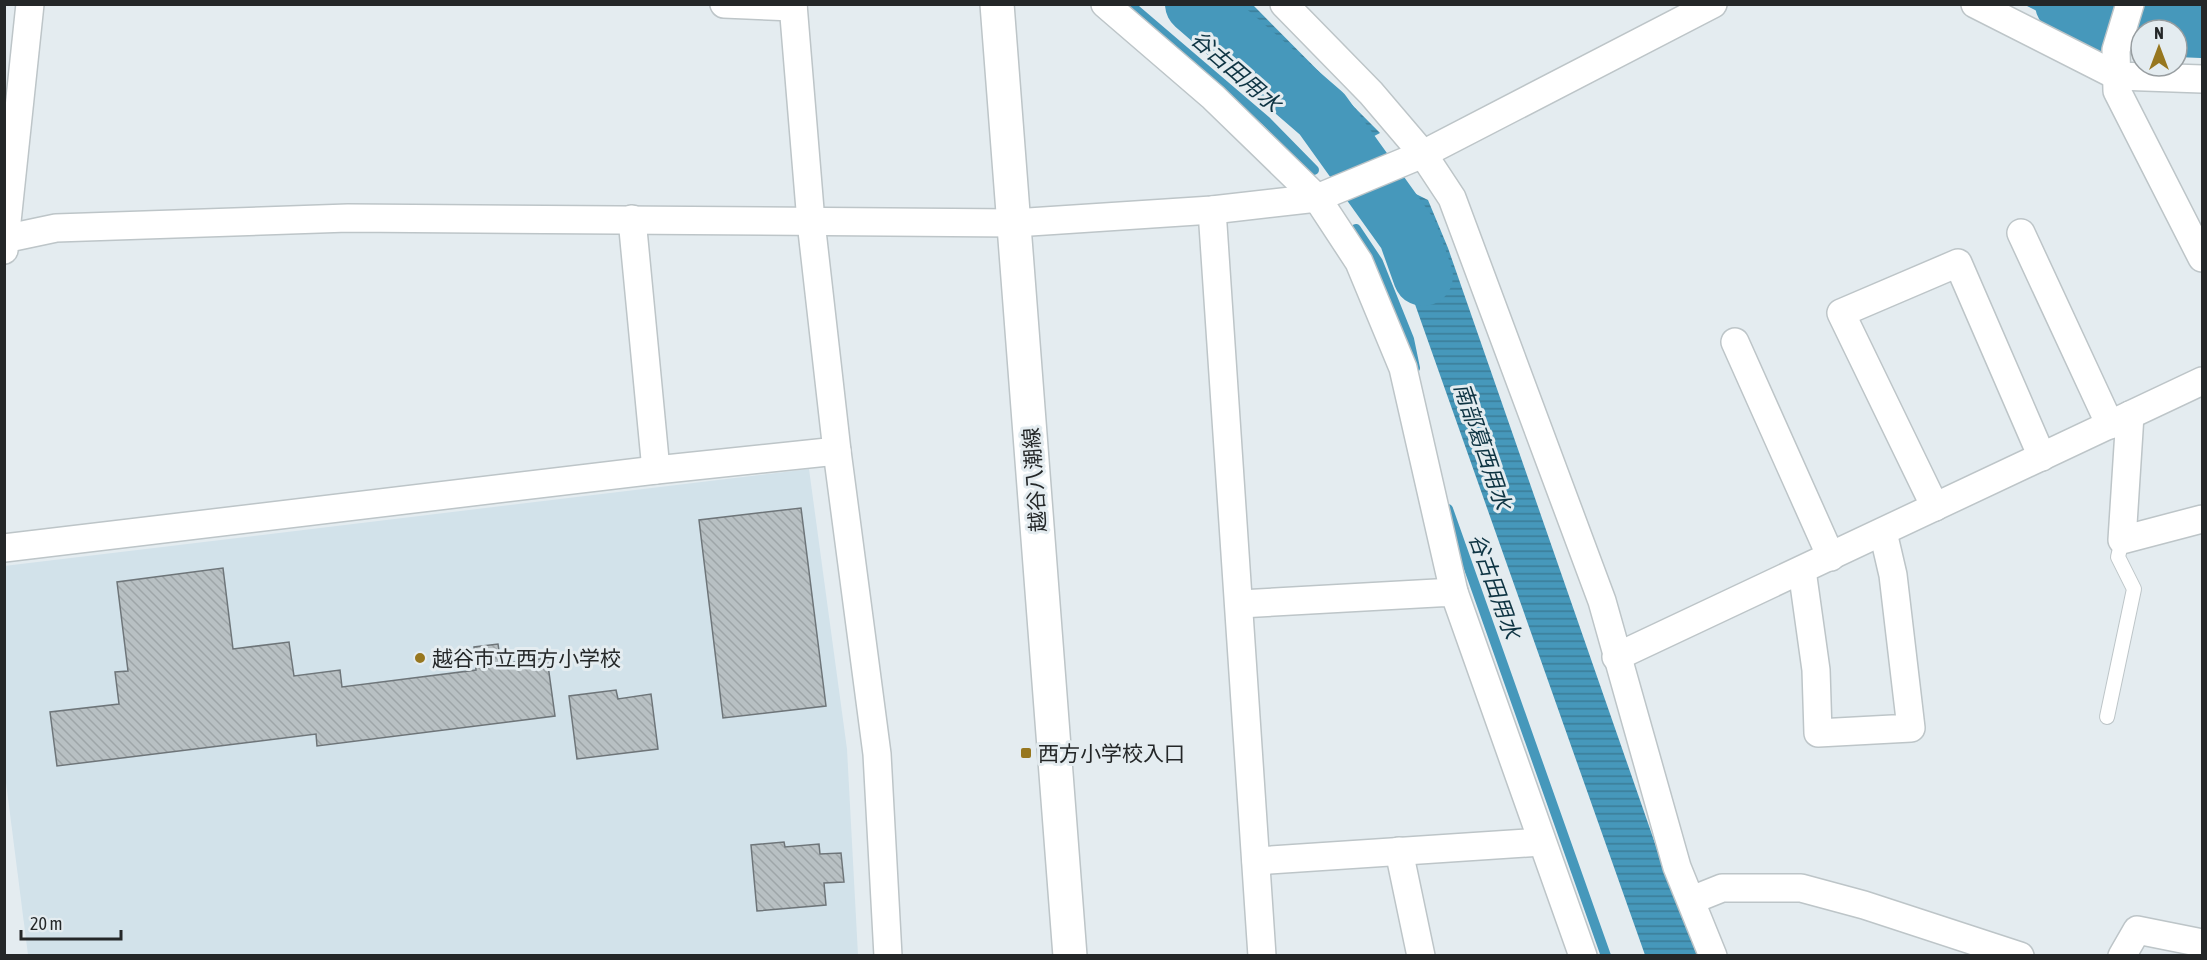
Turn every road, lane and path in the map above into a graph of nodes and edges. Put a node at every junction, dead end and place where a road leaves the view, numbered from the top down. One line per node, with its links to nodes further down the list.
1 (30, 4): 19 (street)
2 (724, 4): 9 (street)
3 (998, 4): 17 (main road, 越谷八潮線)
4 (1105, 4): 13 (street)
5 (1284, 4): 12 (street)
6 (1713, 4): 12 (street)
7 (1975, 4): 10 (street)
8 (2130, 4): 10 (street)
9 (793, 6): 16 (street)
10 (2116, 63): 11 (street); 20 (street)
11 (2202, 79)
12 (1423, 154): 13 (street); 36 (street)
13 (1317, 198): 14 (street); 34 (street)
14 (1212, 210): 17 (street); 35 (street)
15 (632, 219): 16 (street); 19 (street); 26 (street)
16 (811, 222): 17 (street); 24 (street)
17 (1014, 223): 44 (main road, 越谷八潮線)
18 (2020, 233): 23 (street)
19 (5, 242)
20 (2202, 258)
21 (1735, 342): 32 (street)
22 (2202, 381): 23 (street)
23 (2120, 420): 25 (street); 30 (street)
24 (837, 451): 26 (street); 43 (street)
25 (2042, 457): 27 (street); 27 (street)
26 (656, 470): 31 (street)
27 (1935, 507): 29 (street)
28 (2202, 519): 30 (street)
29 (1883, 532): 32 (street); 33 (street)
30 (2122, 540): 37 (lane)
31 (4, 548)
32 (1831, 557): 33 (street)
33 (1802, 570): 36 (street)
34 (1454, 592): 35 (street); 38 (street)
35 (1240, 604): 40 (street)
36 (1617, 657): 41 (street)
37 (2107, 717)
38 (1541, 842): 39 (street); 47 (street)
39 (1399, 851): 40 (street); 46 (street)
40 (1256, 861): 45 (street)
41 (1692, 900): 48 (street); 49 (street)
42 (2202, 942): 50 (street)
43 (888, 956)
44 (1070, 956)
45 (1262, 956)
46 (1421, 956)
47 (1583, 956)
48 (1713, 956)
49 (2020, 956)
50 (2122, 956)

